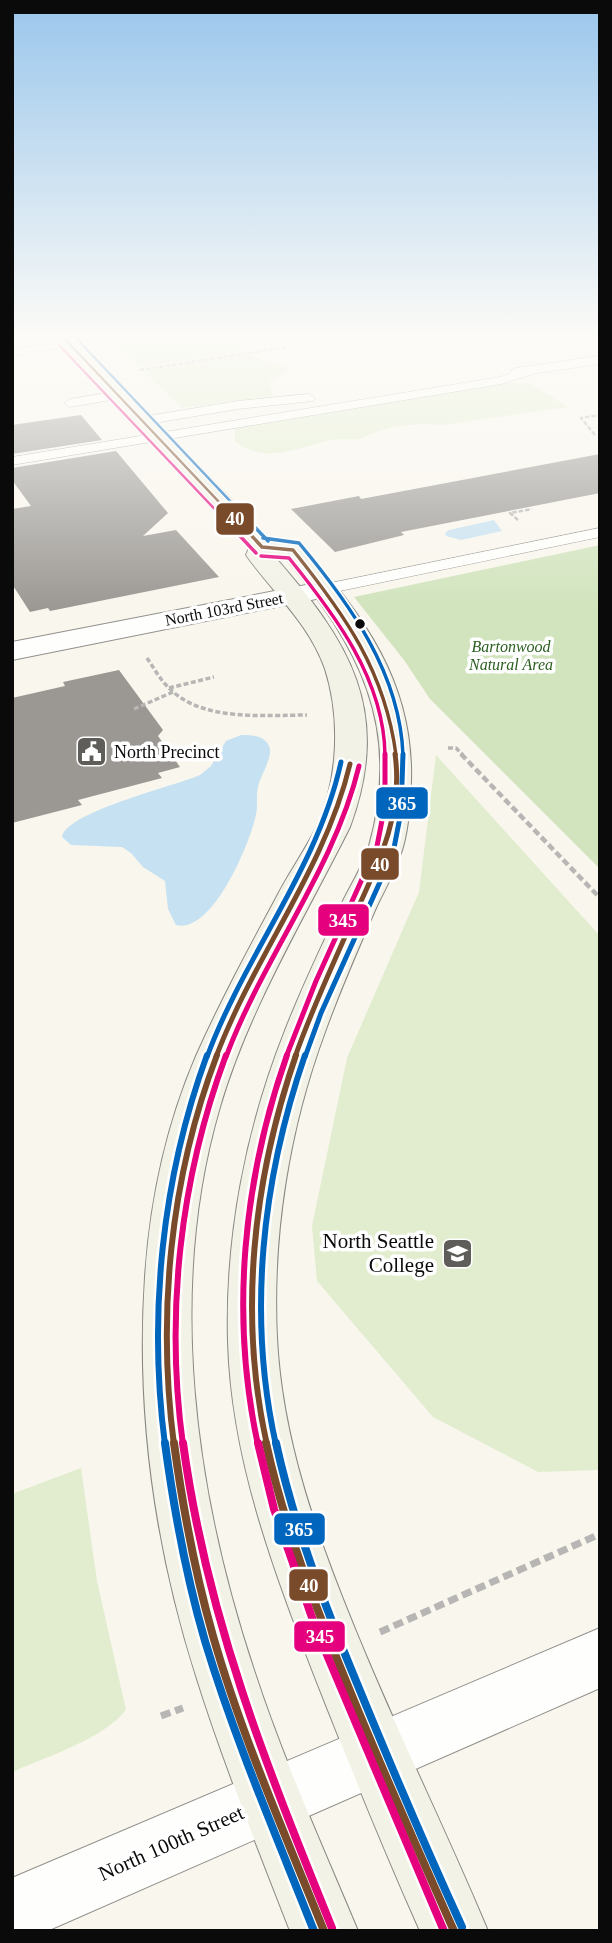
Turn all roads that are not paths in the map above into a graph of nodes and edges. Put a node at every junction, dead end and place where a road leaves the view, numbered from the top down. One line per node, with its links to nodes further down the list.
1 (150, 429): 2 (lane); 4 (street)
2 (12, 461)
3 (600, 532): 4 (lane, North 103rd Street)
4 (311, 592): 5 (street, North 103rd Street); 7 (street); 8 (street)
5 (12, 651)
6 (600, 1658): 7 (street, North 100th Street)
7 (376, 1754): 8 (street, North 100th Street); 11 (street)
8 (271, 1799): 9 (street, North 100th Street); 10 (street)
9 (12, 1912)
10 (324, 1931)
11 (454, 1931)

